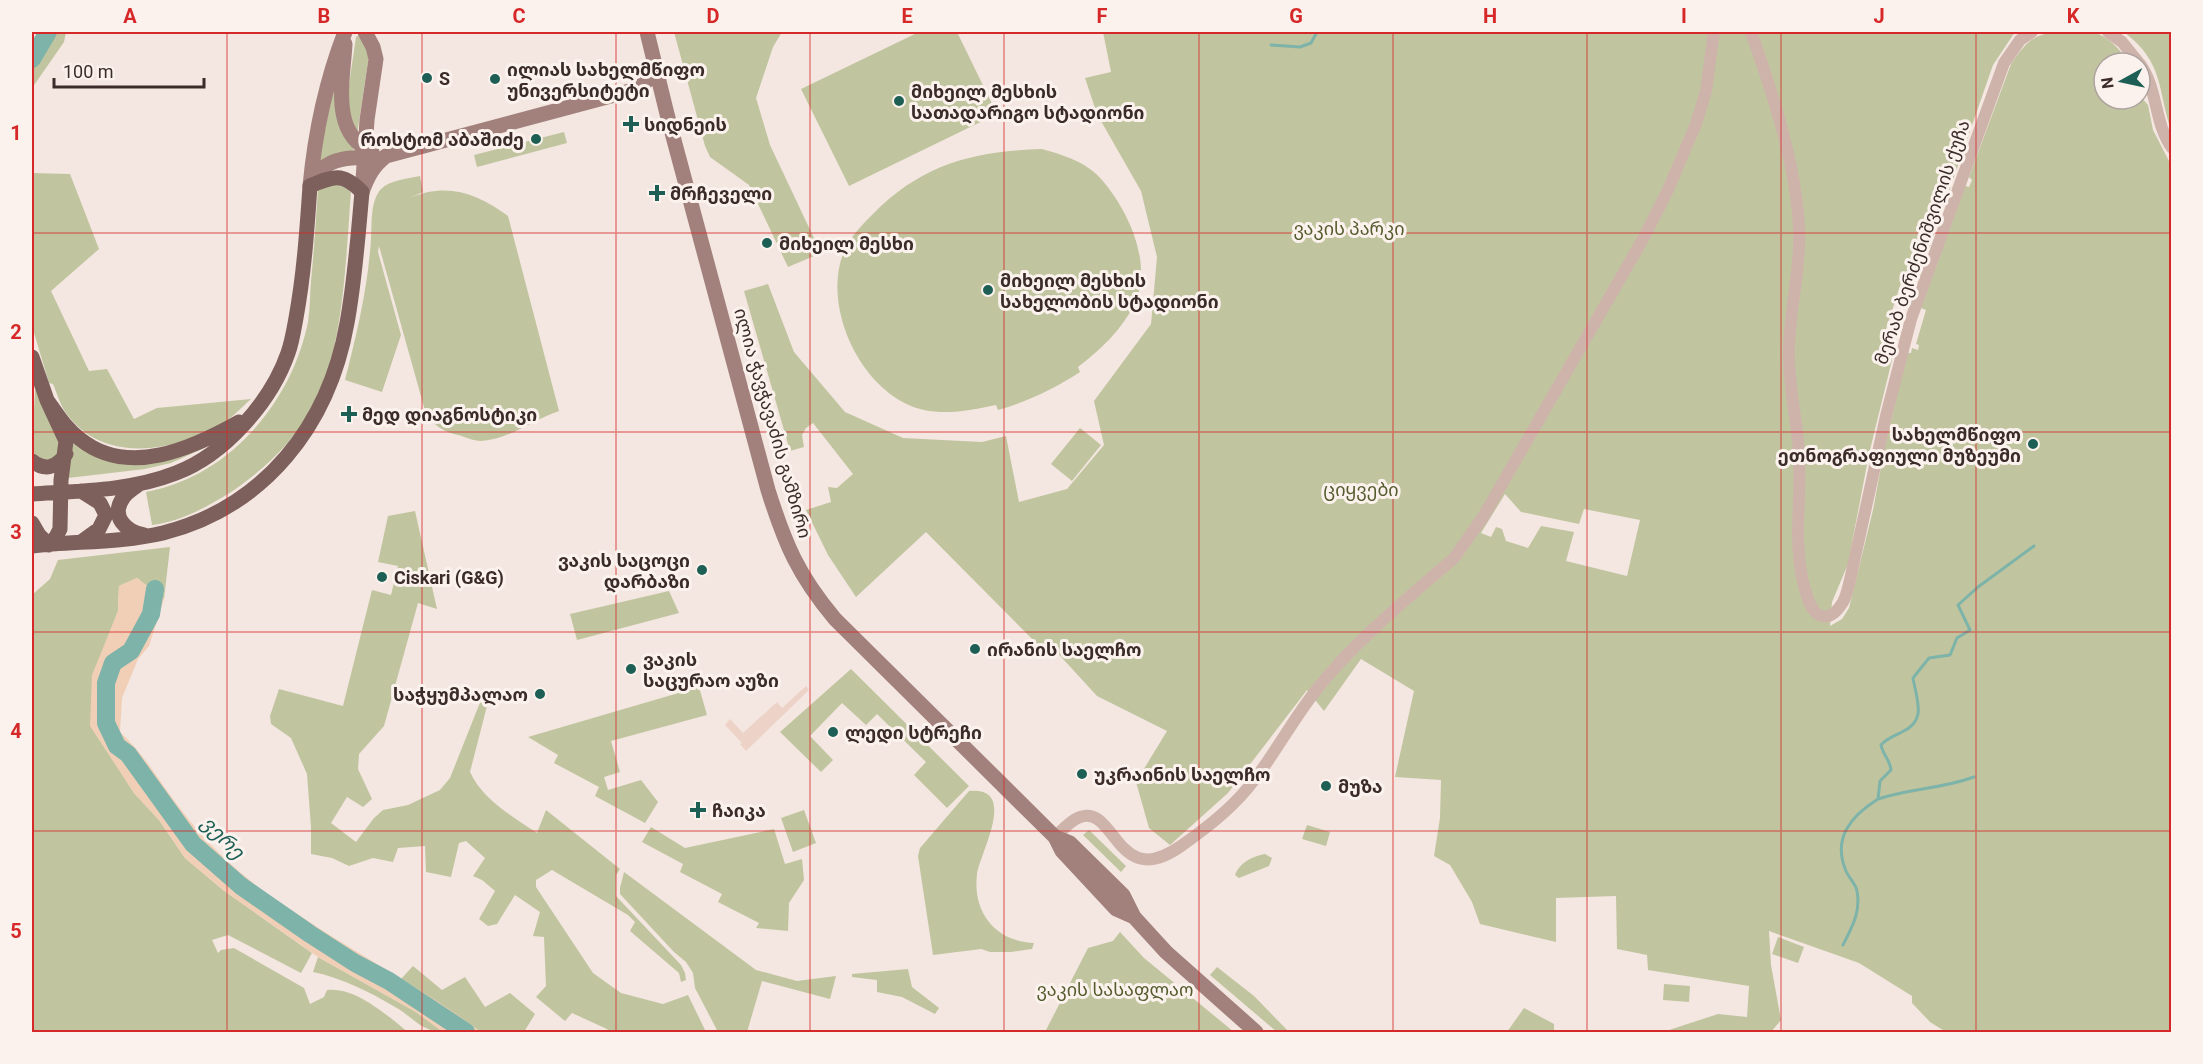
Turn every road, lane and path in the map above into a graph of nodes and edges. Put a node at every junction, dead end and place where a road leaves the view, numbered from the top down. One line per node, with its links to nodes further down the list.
1 (345, 32): 15 (main road); 17 (main road)
2 (365, 32): 13 (main road)
3 (647, 32): 9 (main road, ილია ჭავჭავაძის გამზირი)
4 (1714, 32): 33 (street)
5 (1752, 32): 6 (street, მერაბ ბერძენიშვილის ქუჩა)
6 (2032, 32)
7 (2108, 32): 8 (street)
8 (2129, 51)
9 (655, 65): 10 (main road); 12 (main road, ილია ჭავჭავაძის გამზირი)
10 (637, 88): 12 (main road); 16 (main road)
11 (2152, 89): 14 (street)
12 (667, 114): 33 (main road, ილია ჭავჭავაძის გამზირი)
13 (367, 120): 15 (main road); 16 (main road)
14 (2172, 148)
15 (365, 153): 16 (main road); 17 (main road); 18 (main road)
16 (386, 156): 18 (main road)
17 (310, 186): 18 (main road); 21 (main road)
18 (362, 192): 29 (main road)
19 (32, 357): 20 (main road)
20 (47, 400): 21 (main road); 22 (main road)
21 (252, 414): 24 (main road)
22 (66, 454): 23 (main road); 26 (main road)
23 (32, 461)
24 (139, 484): 25 (main road); 29 (main road)
25 (81, 491): 26 (main road); 30 (main road)
26 (60, 493): 27 (main road); 31 (main road)
27 (32, 494)
28 (32, 523): 31 (main road)
29 (147, 536): 30 (main road)
30 (81, 542): 31 (main road)
31 (49, 544): 32 (main road)
32 (32, 546)
33 (1055, 837): 34 (main road, ილია ჭავჭავაძის გამზირი)
34 (1256, 1032)

